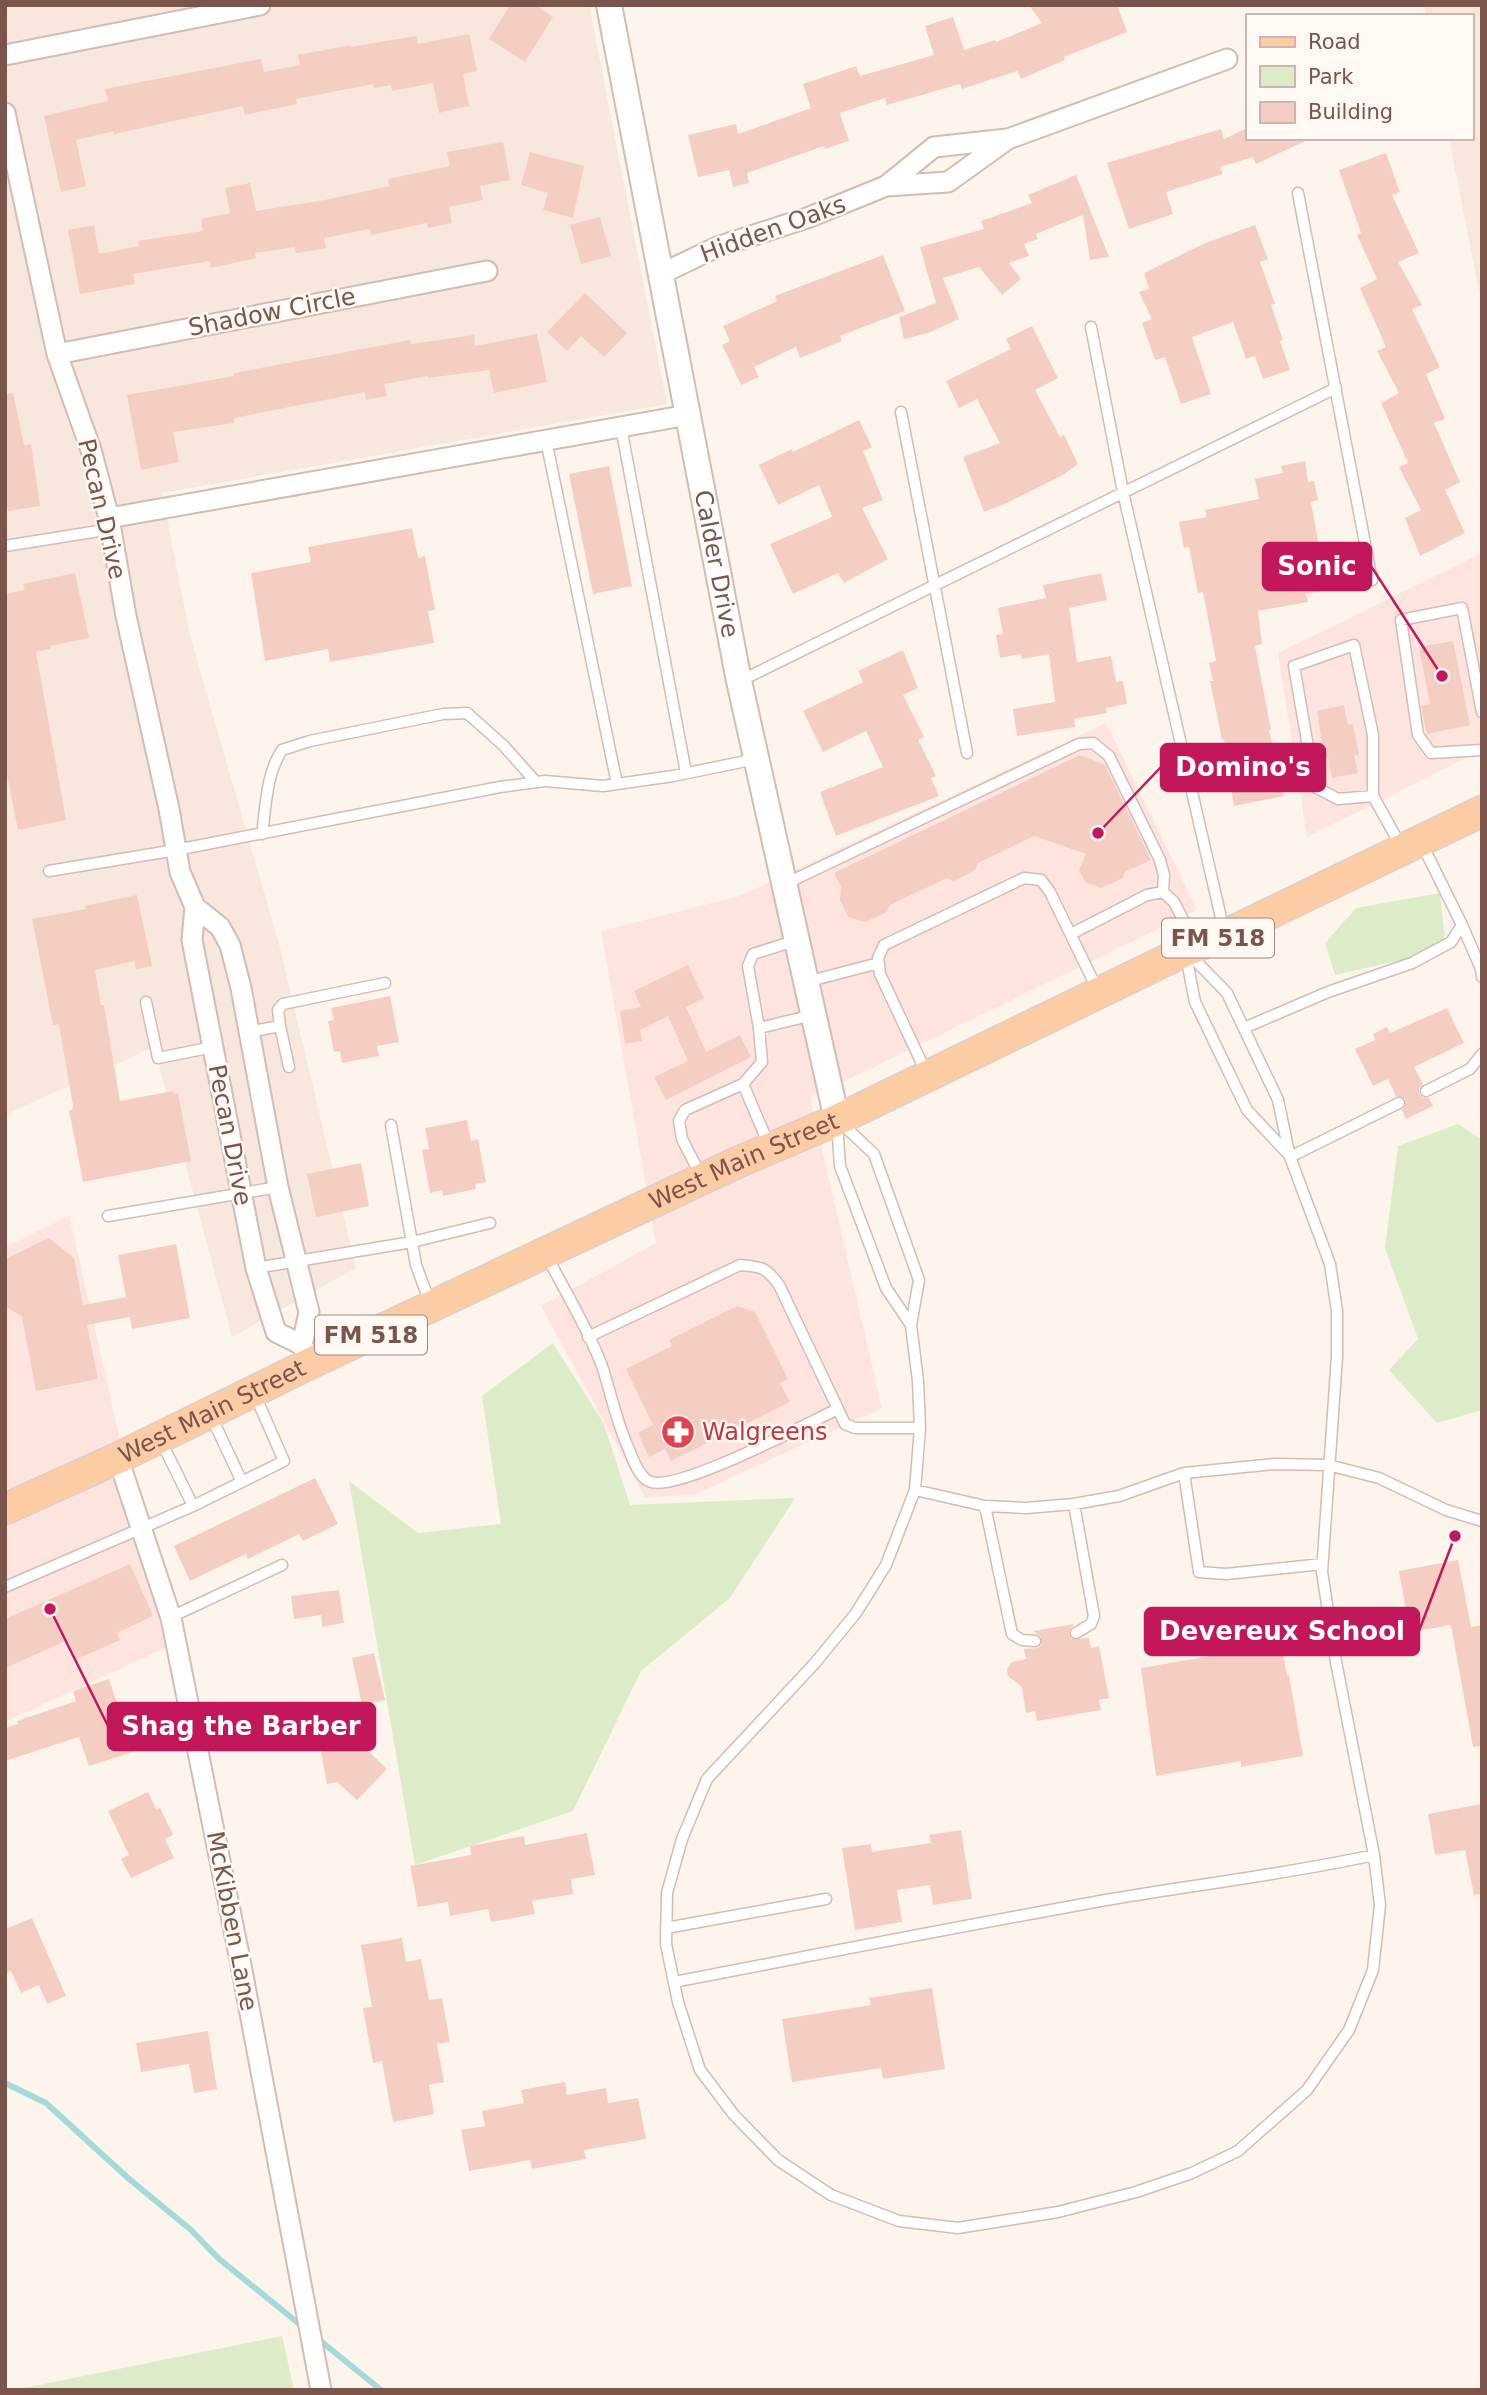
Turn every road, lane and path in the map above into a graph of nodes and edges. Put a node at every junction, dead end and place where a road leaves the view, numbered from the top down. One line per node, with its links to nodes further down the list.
1 (260, 5): 3 (street)
2 (609, 5): 10 (street, Calder Drive)
3 (5, 55)
4 (1227, 59): 6 (street, Hidden Oaks)
5 (5, 113): 12 (street, Pecan Drive)
6 (1008, 139): 7 (street, Hidden Oaks); 7 (street, Hidden Oaks)
7 (886, 186): 10 (street, Hidden Oaks)
8 (1298, 193): 13 (lane)
9 (487, 271): 12 (street, Shadow Circle)
10 (661, 274): 15 (street, Calder Drive)
11 (1091, 327): 18 (lane)
12 (57, 354): 19 (street, Pecan Drive)
13 (1336, 388): 18 (lane); 21 (lane)
14 (901, 412): 22 (lane)
15 (688, 415): 16 (street); 23 (street, Calder Drive)
16 (621, 427): 17 (street); 28 (lane)
17 (547, 440): 19 (street); 30 (lane)
18 (1123, 492): 22 (lane); 42 (lane)
19 (110, 523): 20 (lane); 35 (street, Pecan Drive)
20 (5, 546)
21 (1372, 580)
22 (934, 585): 23 (lane); 26 (lane)
23 (739, 681): 27 (street, Calder Drive)
24 (1482, 712): 25 (lane)
25 (1482, 750)
26 (967, 753)
27 (757, 759): 28 (lane); 37 (street, Calder Drive)
28 (686, 773): 30 (lane)
29 (536, 782): 30 (lane); 33 (lane); 33 (lane)
30 (617, 784)
31 (1373, 796): 31 (lane); 34 (lane)
32 (1482, 811): 34 (main road, West Main Street / FM 518)
33 (262, 834): 35 (lane)
34 (1411, 845): 40 (lane); 42 (main road, West Main Street / FM 518)
35 (176, 850): 36 (lane); 39 (street, Pecan Drive)
36 (49, 871)
37 (785, 884): 38 (lane); 43 (street, Calder Drive)
38 (1163, 892): 41 (lane); 44 (lane)
39 (195, 907): 55 (street, Pecan Drive); 56 (street, Pecan Drive)
40 (1462, 925): 46 (lane); 54 (lane)
41 (1070, 934): 45 (lane); 49 (lane)
42 (1225, 935): 44 (main road, West Main Street / FM 518)
43 (797, 940): 47 (street, Calder Drive); 53 (lane)
44 (1191, 948): 49 (main road, West Main Street / FM 518); 54 (lane); 66 (lane)
45 (879, 963): 47 (lane); 59 (lane)
46 (1482, 977)
47 (806, 982): 51 (street, Calder Drive)
48 (385, 983): 52 (lane)
49 (1099, 992): 59 (main road, West Main Street / FM 518)
50 (146, 1002): 56 (lane)
51 (814, 1015): 53 (lane); 63 (street, Calder Drive)
52 (280, 1026): 55 (lane); 58 (lane)
53 (759, 1028): 60 (lane)
54 (1244, 1028): 66 (lane)
55 (248, 1032): 68 (street, Pecan Drive)
56 (213, 1047): 69 (street, Pecan Drive)
57 (1482, 1054): 61 (lane)
58 (289, 1067)
59 (928, 1075): 63 (main road, West Main Street / FM 518)
60 (743, 1084): 65 (lane); 67 (lane)
61 (1426, 1091)
62 (1399, 1102): 66 (lane)
63 (837, 1120): 65 (main road, West Main Street / FM 518); 77 (lane); 77 (lane)
64 (391, 1125): 72 (lane)
65 (771, 1148): 67 (main road, West Main Street / FM 518)
66 (1290, 1157): 86 (lane)
67 (702, 1179): 73 (main road, West Main Street / FM 518)
68 (278, 1187): 69 (lane); 74 (street, Pecan Drive)
69 (241, 1193): 70 (lane); 75 (street, Pecan Drive)
70 (108, 1216)
71 (490, 1223): 72 (lane)
72 (412, 1242): 74 (lane); 76 (lane)
73 (546, 1253): 76 (main road, West Main Street / FM 518); 78 (lane)
74 (295, 1261): 75 (lane); 79 (street, Pecan Drive)
75 (256, 1268): 79 (street, Pecan Drive)
76 (431, 1307): 79 (main road, West Main Street / FM 518)
77 (911, 1325): 83 (lane)
78 (588, 1337): 81 (lane); 81 (lane)
79 (307, 1354): 80 (main road, West Main Street / FM 518)
80 (254, 1391): 82 (main road, West Main Street / FM 518); 88 (lane)
81 (838, 1409): 83 (lane)
82 (209, 1413): 84 (main road, West Main Street / FM 518); 88 (lane)
83 (920, 1428): 89 (lane)
84 (159, 1438): 85 (main road, West Main Street / FM 518); 91 (lane)
85 (118, 1458): 93 (main road, West Main Street / FM 518); 95 (street, McKibben Lane)
86 (1328, 1465): 87 (lane); 94 (lane); 96 (lane)
87 (1184, 1473): 90 (lane); 96 (lane)
88 (242, 1482): 91 (lane)
89 (915, 1490): 92 (lane); 104 (lane)
90 (1074, 1504): 92 (lane); 100 (lane)
91 (193, 1506): 95 (lane)
92 (985, 1506): 101 (lane)
93 (5, 1509)
94 (1482, 1521)
95 (142, 1529): 98 (lane); 99 (street, McKibben Lane)
96 (1322, 1564): 102 (lane)
97 (282, 1565): 99 (lane)
98 (5, 1587)
99 (171, 1617): 106 (street, McKibben Lane)
100 (1076, 1633)
101 (1035, 1641)
102 (1374, 1855): 105 (lane); 105 (lane)
103 (826, 1899): 104 (lane)
104 (666, 1928): 105 (lane)
105 (674, 1982)
106 (320, 2390)

